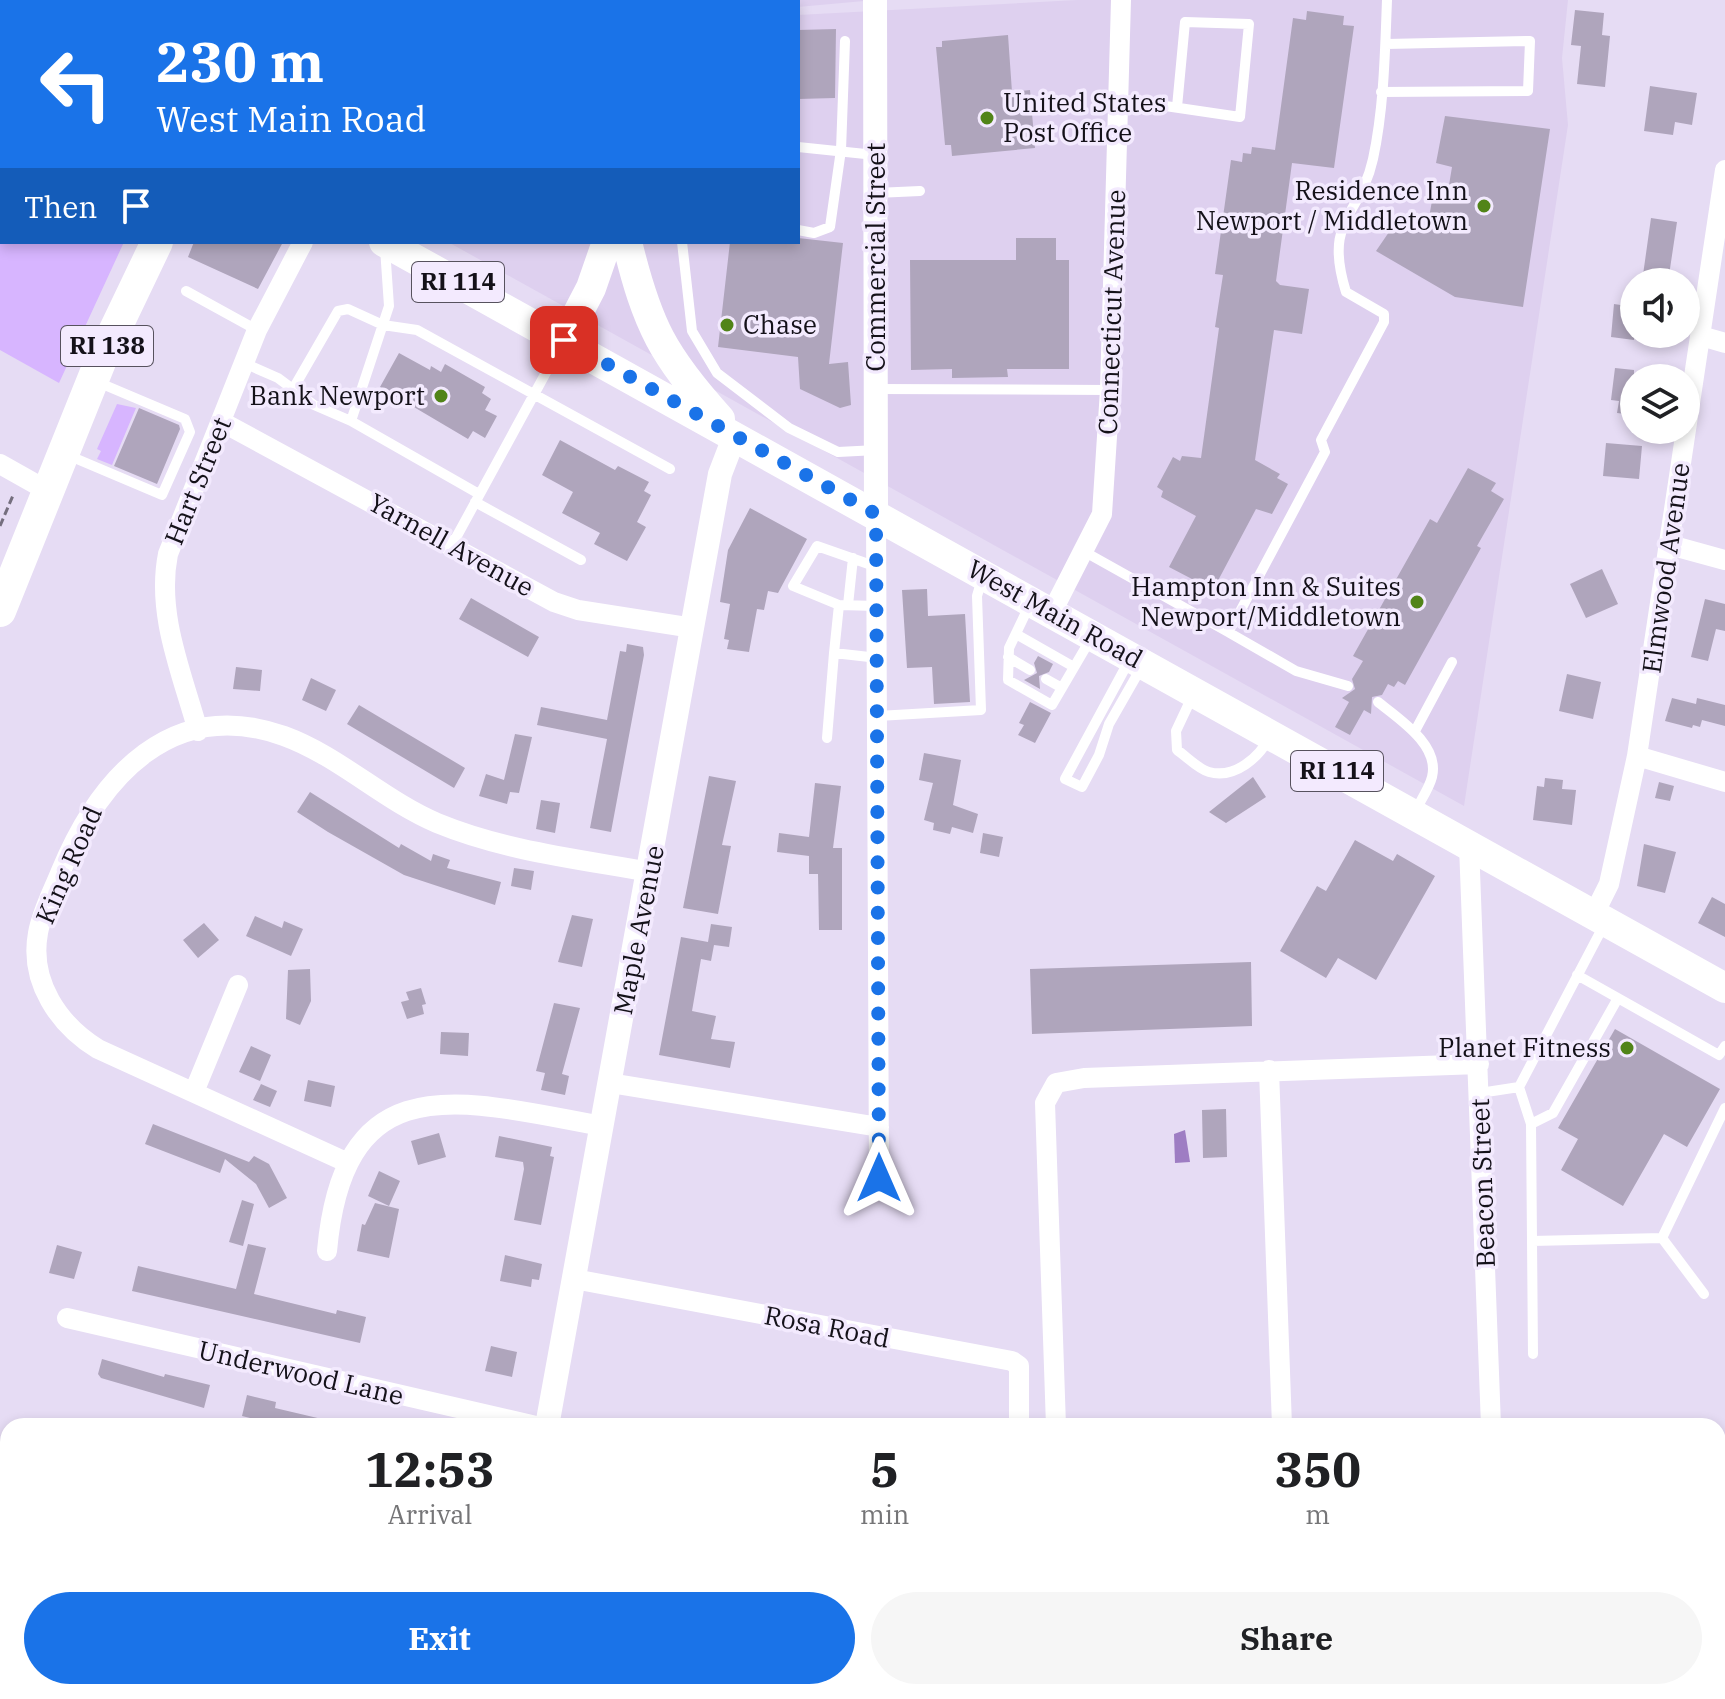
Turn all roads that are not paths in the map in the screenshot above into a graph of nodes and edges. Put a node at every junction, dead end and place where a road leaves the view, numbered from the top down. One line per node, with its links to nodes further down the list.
1 (875, 0): 11 (street, Commercial Street)
2 (1121, 0): 7 (street, Connecticut Avenue)
3 (1387, 0): 5 (lane)
4 (845, 41): 10 (lane)
5 (1386, 44): 6 (lane); 6 (lane)
6 (1381, 92): 58 (lane)
7 (1118, 99): 8 (lane); 33 (street, Connecticut Avenue)
8 (1177, 107): 8 (lane)
9 (800, 147): 10 (lane)
10 (841, 150): 11 (lane); 15 (lane)
11 (875, 155): 14 (street, Commercial Street)
12 (1725, 170): 26 (street, Elmwood Avenue)
13 (920, 191): 14 (lane)
14 (876, 193): 32 (street, Commercial Street)
15 (800, 230)
16 (156, 244): 30 (highway, RI 138)
17 (302, 244): 25 (street, Hart Street)
18 (384, 244): 24 (lane)
19 (388, 244): 27 (main road, West Main Road / RI 114)
20 (606, 244): 27 (main road)
21 (627, 244): 37 (main road)
22 (682, 244): 38 (lane)
23 (186, 291): 25 (lane)
24 (383, 325): 31 (lane); 34 (lane); 35 (lane)
25 (257, 330): 29 (street, Hart Street)
26 (1701, 336): 28 (street); 46 (street, Elmwood Avenue)
27 (564, 340): 34 (lane); 37 (main road, West Main Road / RI 114)
28 (1725, 343)
29 (244, 363): 31 (lane); 36 (street, Hart Street)
30 (93, 380): 39 (highway, RI 138); 39 (lane)
31 (293, 389): 35 (lane)
32 (877, 389): 33 (lane); 38 (street, Commercial Street)
33 (1110, 390): 47 (street, Connecticut Avenue)
34 (534, 394): 41 (lane); 43 (lane)
35 (351, 421): 43 (lane)
36 (222, 422): 45 (street, Yarnell Avenue); 74 (street, Hart Street)
37 (735, 435): 44 (main road, West Main Road / RI 114); 57 (street, Maple Avenue)
38 (877, 450): 44 (street, Commercial Street)
39 (63, 454): 42 (highway, RI 138)
40 (0, 464): 42 (street)
41 (670, 469)
42 (48, 491): 56 (highway, RI 138)
43 (477, 498): 45 (lane); 49 (lane)
44 (876, 514): 51 (street); 52 (main road, West Main Road / RI 114)
45 (452, 545): 57 (street, Yarnell Avenue)
46 (1670, 545): 50 (street); 78 (street, Elmwood Avenue)
47 (1085, 552): 55 (street, Connecticut Avenue); 58 (lane)
48 (853, 558): 51 (lane); 53 (lane); 53 (lane)
49 (581, 560)
50 (1725, 560)
51 (877, 567): 54 (street)
52 (984, 574): 55 (main road, West Main Road / RI 114); 73 (lane)
53 (844, 605): 54 (lane); 61 (lane)
54 (878, 606): 63 (street)
55 (1042, 606): 59 (lane); 60 (main road, West Main Road / RI 114)
56 (0, 611)
57 (693, 628): 82 (street, Maple Avenue)
58 (1228, 632): 69 (lane)
59 (1016, 634): 62 (lane); 66 (lane)
60 (1093, 635): 64 (main road, West Main Road / RI 114); 66 (lane)
61 (834, 653): 63 (lane); 77 (lane)
62 (1008, 657): 67 (lane); 70 (lane)
63 (878, 658): 73 (street)
64 (1138, 660): 64 (lane); 71 (main road, West Main Road / RI 114)
65 (1452, 662): 75 (lane)
66 (1074, 667): 70 (lane)
67 (1030, 670)
68 (1046, 679): 70 (lane)
69 (1348, 686)
70 (1062, 688)
71 (1195, 692): 76 (main road, West Main Road / RI 114); 76 (lane)
72 (1378, 702): 75 (lane)
73 (878, 716): 98 (street)
74 (198, 731): 82 (street, King Road); 93 (street, King Road)
75 (1415, 731): 80 (lane)
76 (1271, 734): 80 (main road, West Main Road / RI 114)
77 (827, 738)
78 (1637, 756): 79 (street); 83 (street, Elmwood Avenue)
79 (1725, 782)
80 (1414, 814): 81 (main road, West Main Road / RI 114)
81 (1469, 845): 83 (main road, West Main Road / RI 114); 89 (street, Beacon Street)
82 (650, 872): 91 (street, Maple Avenue)
83 (1600, 918): 84 (lane); 86 (main road, West Main Road / RI 114)
84 (1577, 975): 87 (lane); 92 (lane)
85 (238, 985): 93 (street)
86 (1725, 988)
87 (1618, 998): 88 (lane); 96 (lane)
88 (1725, 1046)
89 (1479, 1064): 90 (street); 94 (street, Beacon Street)
90 (1269, 1070): 111 (street); 112 (street)
91 (610, 1083): 97 (street, Maple Avenue); 98 (street)
92 (1519, 1087): 94 (lane); 96 (lane)
93 (194, 1092): 99 (street, King Road)
94 (1480, 1093): 113 (street, Beacon Street)
95 (1725, 1108): 101 (lane)
96 (1531, 1124): 102 (lane)
97 (602, 1126): 99 (street); 104 (street, Maple Avenue)
98 (879, 1127): 100 (street)
99 (346, 1162): 103 (street)
100 (879, 1178)
101 (1662, 1238): 102 (lane); 105 (lane)
102 (1532, 1241): 107 (lane)
103 (327, 1251)
104 (574, 1279): 109 (street, Maple Avenue); 110 (street, Rosa Road)
105 (1704, 1294)
106 (67, 1318): 108 (street, Underwood Lane)
107 (1533, 1354)
108 (501, 1418)
109 (548, 1418)
110 (1019, 1418)
111 (1056, 1418)
112 (1282, 1418)
113 (1491, 1418)

